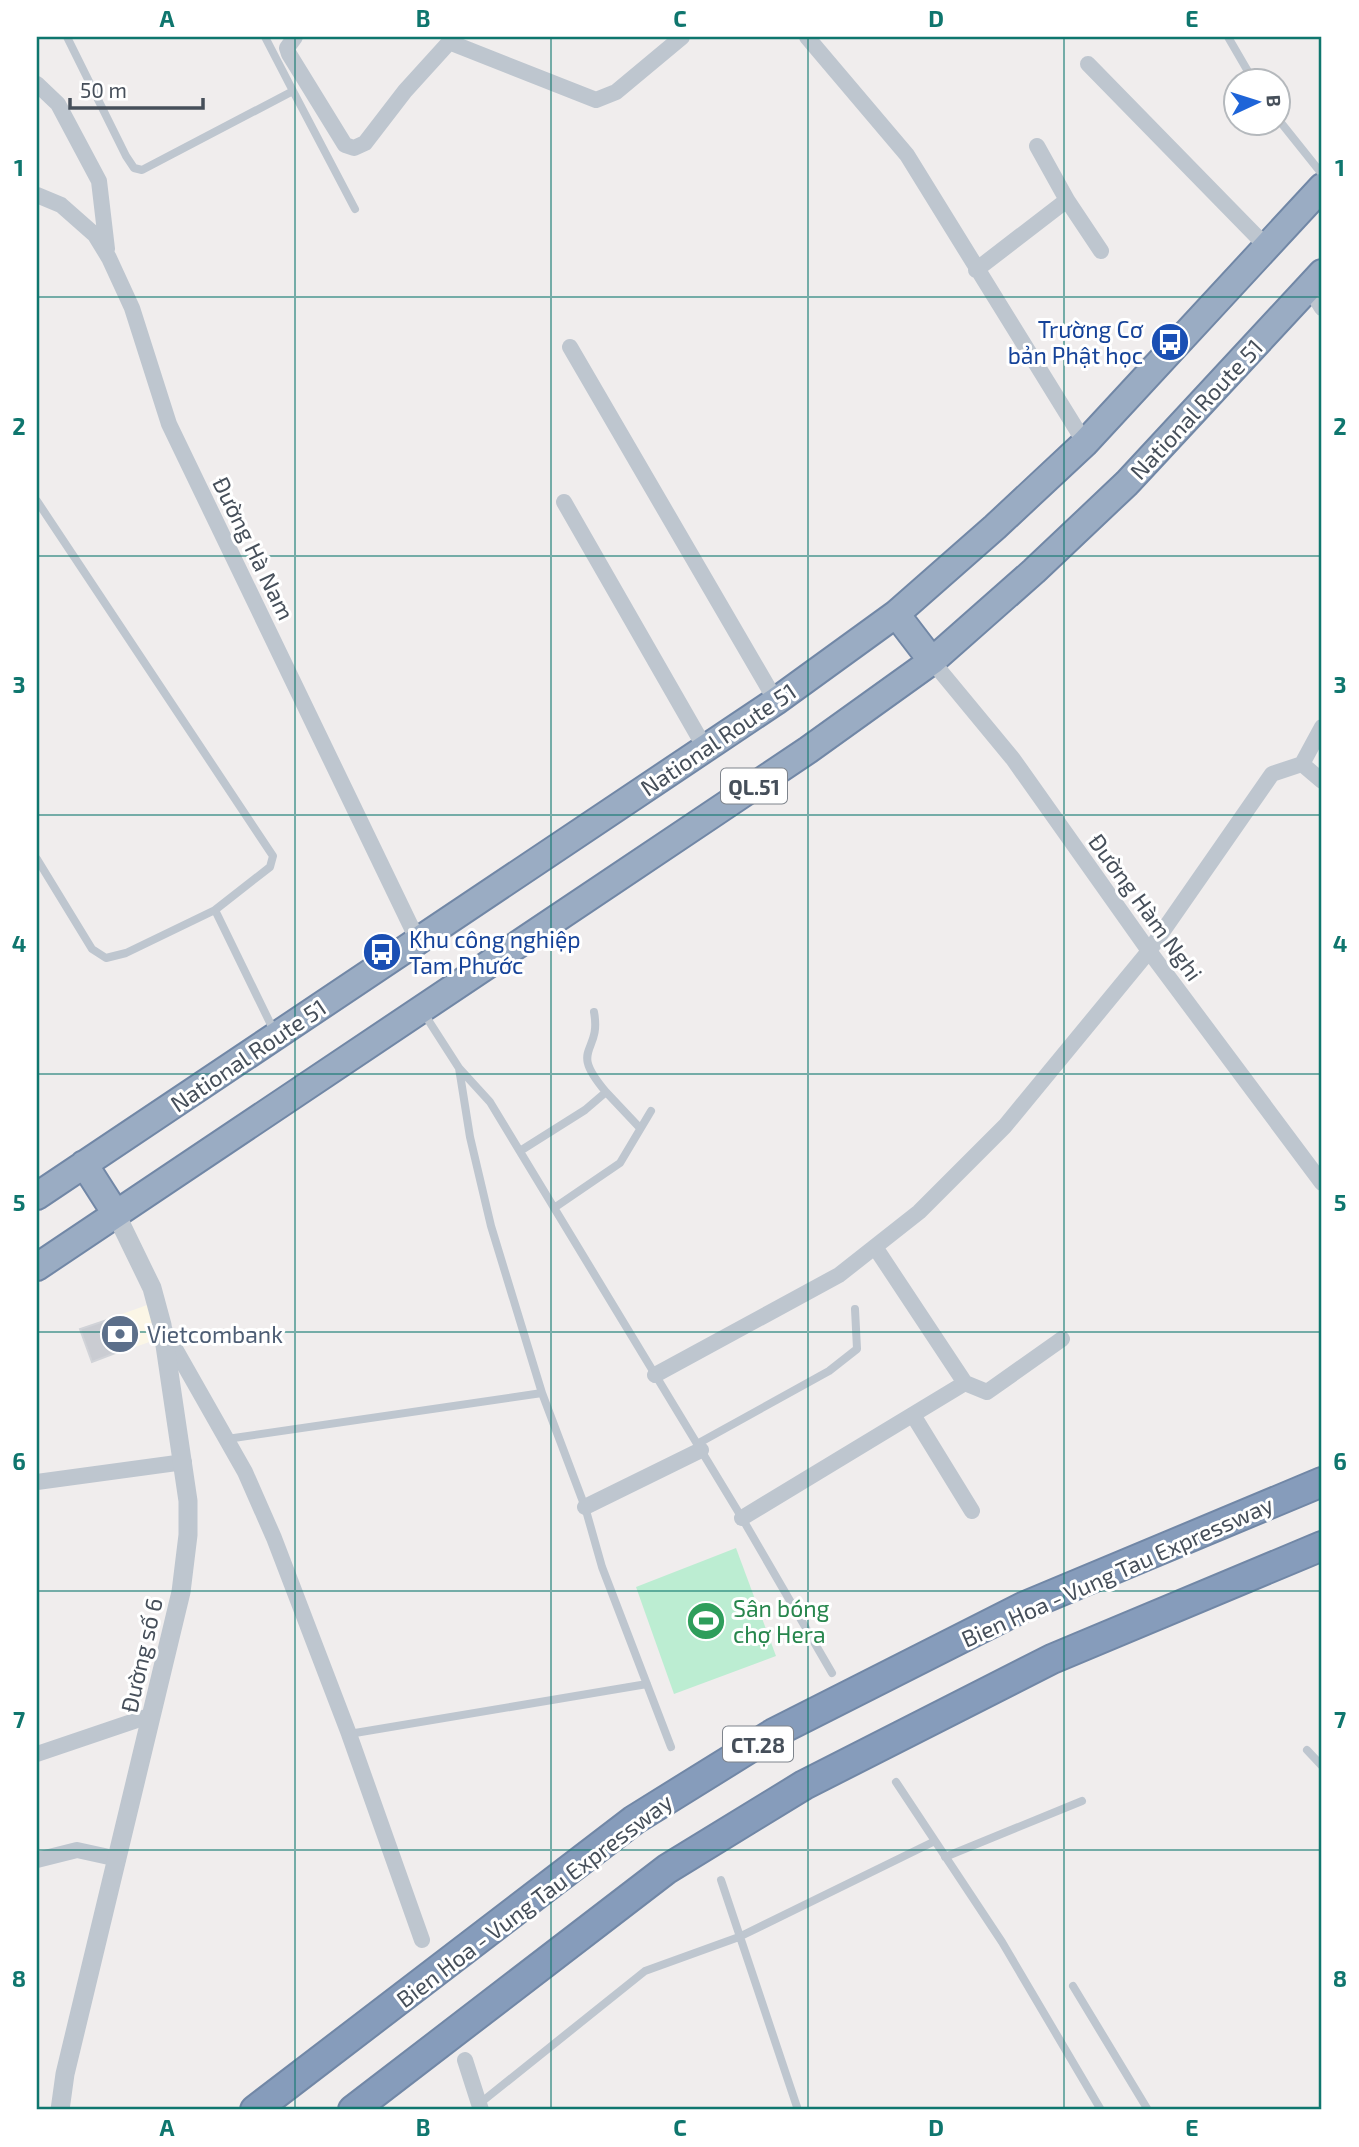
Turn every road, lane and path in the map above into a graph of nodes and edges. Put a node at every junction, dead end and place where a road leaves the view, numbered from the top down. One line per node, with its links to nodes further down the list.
1 (67, 37): 11 (lane)
2 (265, 37): 11 (lane)
3 (295, 37): 7 (street)
4 (682, 37): 7 (street)
5 (807, 37): 22 (street)
6 (1228, 37): 9 (lane)
7 (451, 39)
8 (1088, 64): 19 (street)
9 (1245, 66)
10 (37, 84): 21 (street)
11 (293, 91): 18 (lane)
12 (1292, 136): 14 (lane)
13 (1037, 146): 17 (street)
14 (1322, 174)
15 (1322, 187): 19 (highway, National Route 51 / QL.51)
16 (37, 195): 21 (street, Đường Hà Nam)
17 (1067, 200): 20 (street); 22 (street)
18 (355, 209)
19 (1266, 246): 25 (highway, National Route 51 / QL.51)
20 (1101, 251)
21 (109, 258): 37 (street, Đường Hà Nam)
22 (976, 270): 25 (street)
23 (1318, 289): 29 (highway, National Route 51 / QL.51)
24 (570, 347): 30 (street)
25 (1085, 443): 28 (highway, National Route 51 / QL.51)
26 (37, 501): 36 (lane)
27 (564, 502): 32 (street)
28 (895, 614): 29 (highway); 30 (highway, National Route 51 / QL.51)
29 (932, 661): 38 (street, Đường Hàm Nghi); 39 (highway, National Route 51 / QL.51)
30 (776, 701): 32 (highway, National Route 51 / QL.51)
31 (1322, 727): 33 (street)
32 (705, 748): 37 (highway, National Route 51 / QL.51)
33 (1303, 764): 34 (street); 38 (street)
34 (1322, 781)
35 (37, 859): 36 (lane)
36 (215, 910): 41 (lane)
37 (418, 941): 41 (highway, National Route 51 / QL.51)
38 (1149, 951): 48 (street, Đường Hàm Nghi); 52 (street)
39 (422, 1009): 42 (lane); 51 (highway, National Route 51 / QL.51)
40 (594, 1012): 43 (lane)
41 (277, 1035): 47 (highway, National Route 51 / QL.51)
42 (459, 1068): 46 (lane); 59 (lane)
43 (606, 1092): 45 (lane); 46 (lane)
44 (651, 1111): 45 (lane)
45 (639, 1127): 50 (lane)
46 (520, 1152): 50 (lane)
47 (84, 1164): 49 (highway, National Route 51 / QL.51); 51 (highway)
48 (1322, 1182)
49 (37, 1196)
50 (554, 1208): 57 (lane)
51 (116, 1214): 53 (highway, National Route 51 / QL.51); 55 (street, Đường số 6)
52 (875, 1247): 57 (street); 58 (street)
53 (37, 1266)
54 (855, 1309): 62 (lane)
55 (162, 1325): 61 (street); 63 (street, Đường số 6)
56 (1062, 1339): 58 (street)
57 (655, 1375): 62 (lane)
58 (965, 1383): 60 (street)
59 (542, 1393): 61 (lane); 66 (lane)
60 (912, 1415): 67 (street); 68 (street)
61 (227, 1439): 73 (street)
62 (699, 1447): 66 (street); 68 (lane)
63 (184, 1462): 64 (street); 72 (street, Đường số 6)
64 (37, 1482)
65 (1322, 1482): 91 (highway, Bien Hoa - Vung Tau Expressway / CT.28)
66 (585, 1507): 71 (lane)
67 (972, 1511)
68 (742, 1518): 70 (lane)
69 (1322, 1546): 92 (highway, CT.28)
70 (832, 1673)
71 (647, 1684): 73 (lane); 74 (lane)
72 (152, 1715): 76 (street); 82 (street, Đường số 6)
73 (349, 1734): 86 (street)
74 (671, 1747)
75 (1307, 1750): 77 (lane)
76 (37, 1754)
77 (1322, 1766)
78 (897, 1782): 80 (lane)
79 (1082, 1801): 81 (lane)
80 (935, 1841): 81 (lane); 85 (lane)
81 (946, 1857): 94 (lane)
82 (118, 1859): 83 (street); 90 (street, Đường số 6)
83 (37, 1860)
84 (721, 1881): 85 (lane)
85 (739, 1937): 89 (lane); 93 (lane)
86 (422, 1940)
87 (1073, 1986): 95 (lane)
88 (465, 2060): 89 (street)
89 (480, 2107)
90 (60, 2110)
91 (255, 2110)
92 (353, 2110)
93 (798, 2110)
94 (1101, 2110)
95 (1148, 2110)

